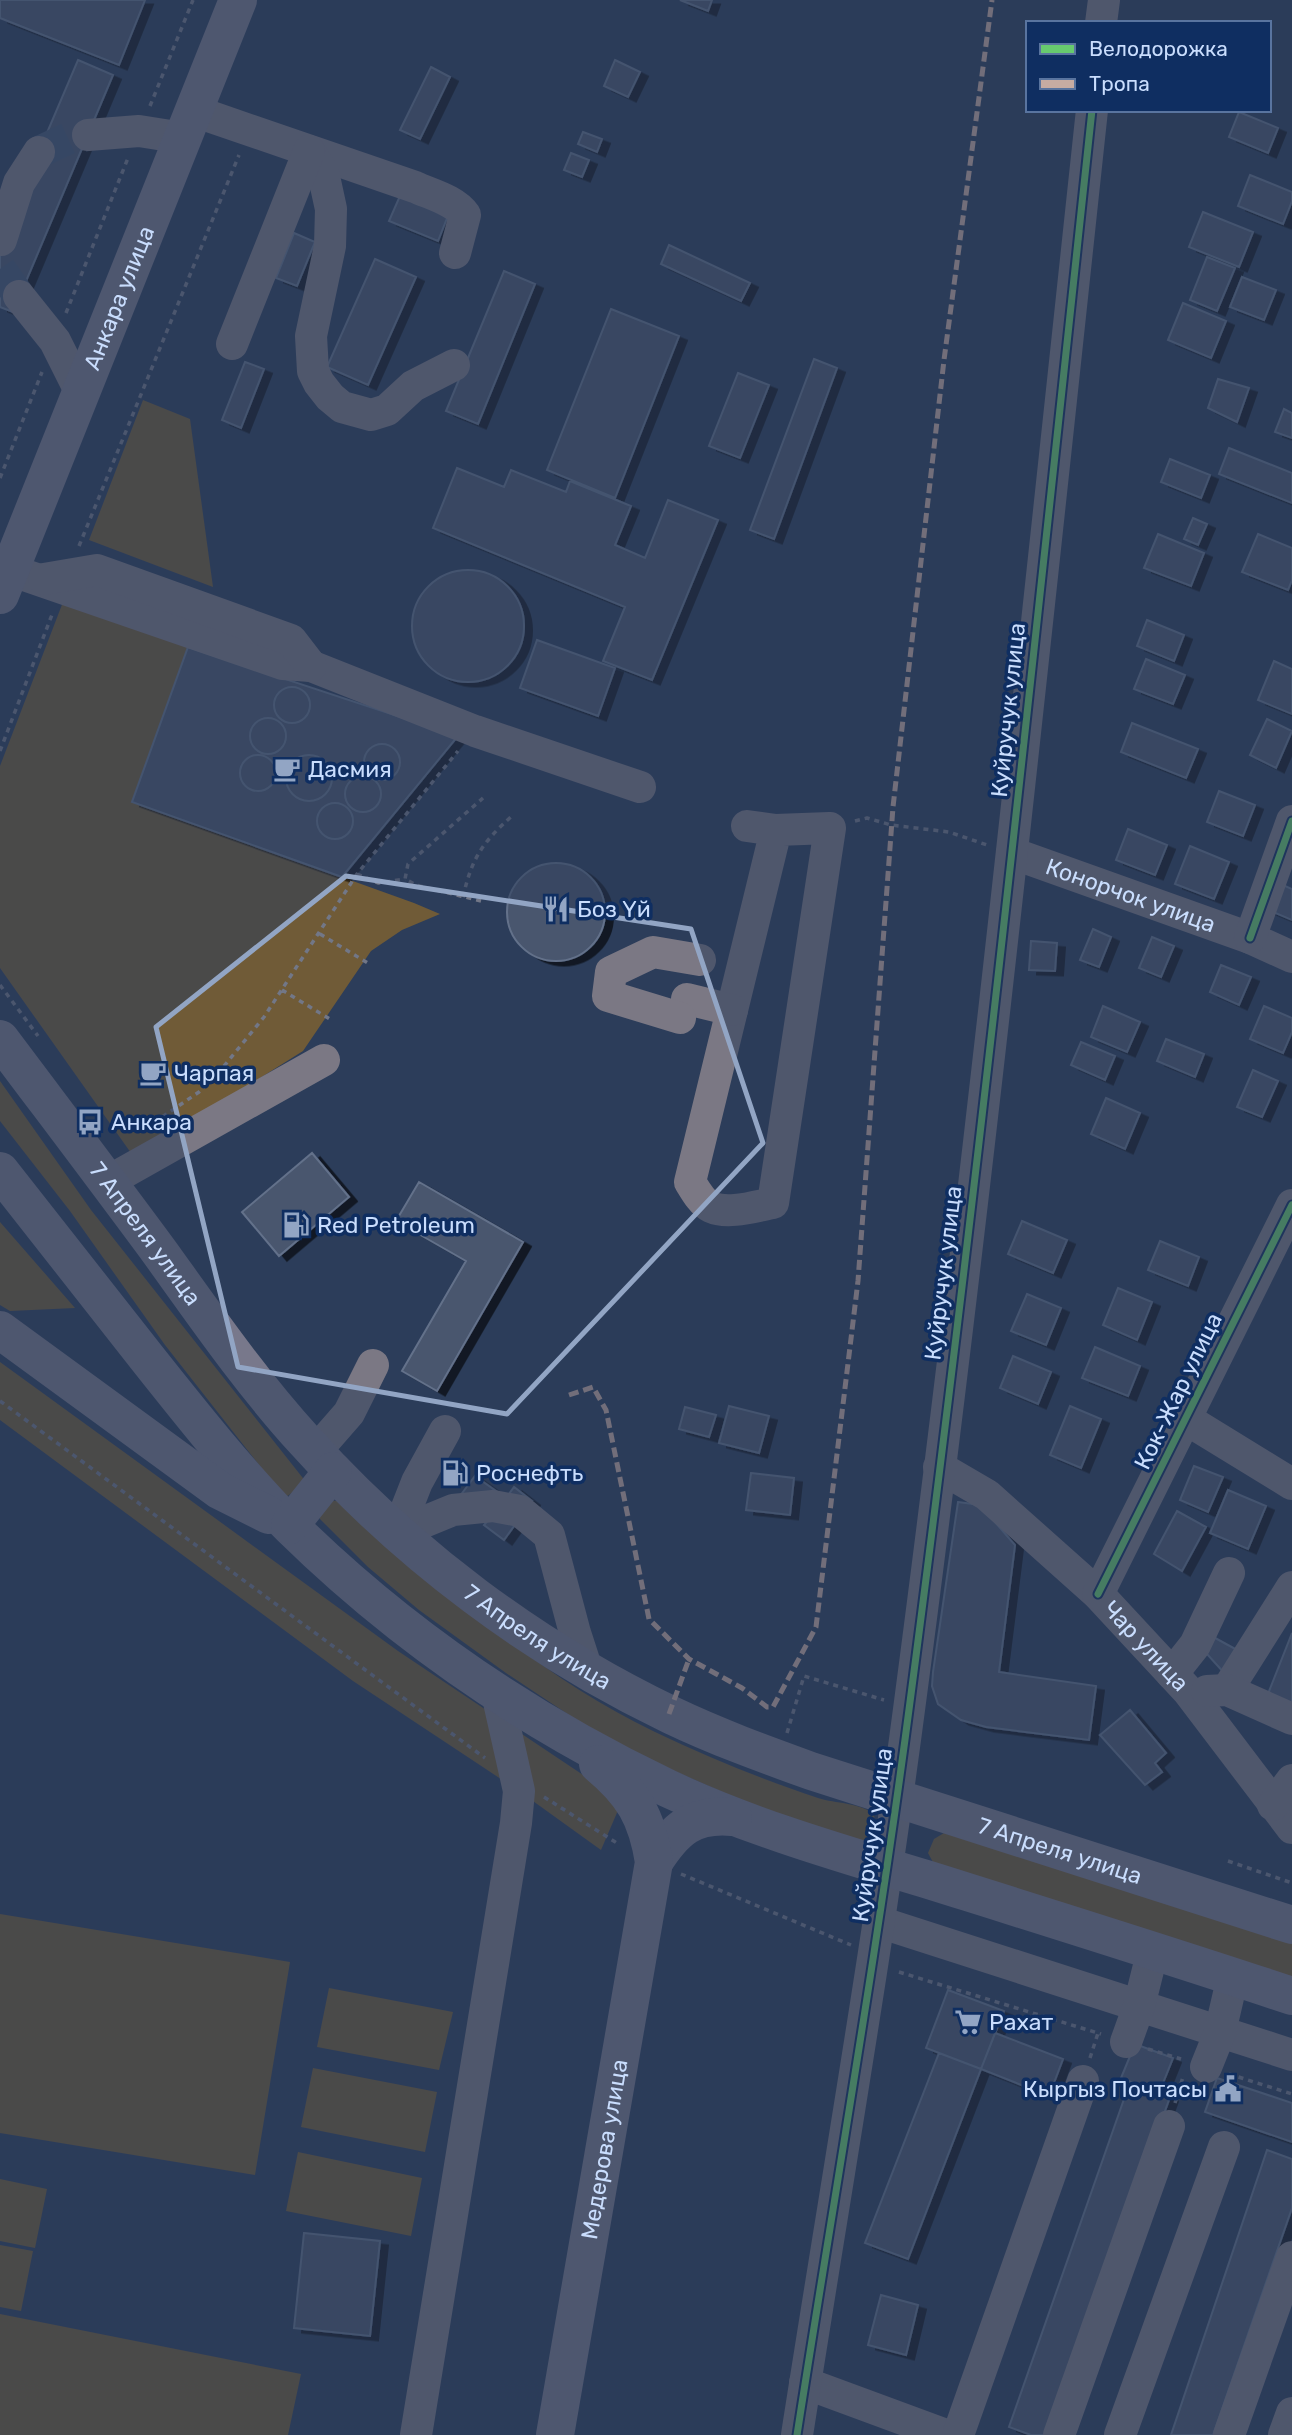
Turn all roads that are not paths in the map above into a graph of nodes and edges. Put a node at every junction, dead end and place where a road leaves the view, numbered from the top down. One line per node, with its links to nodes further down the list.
1 (238, 0): 5 (main road, Анкара улица)
2 (1104, 0): 3 (street)
3 (1101, 21)
4 (1092, 112): 18 (street, Куйручук улица)
5 (188, 125): 6 (street); 7 (street); 14 (main road, Анкара улица)
6 (88, 135)
7 (310, 151): 10 (street); 12 (street); 13 (street)
8 (39, 152): 9 (street)
9 (1, 240)
10 (455, 253)
11 (19, 296): 14 (street)
12 (232, 344)
13 (454, 365)
14 (80, 393): 15 (main road, Анкара улица)
15 (30, 579): 16 (street)
16 (640, 787)
17 (1292, 821): 19 (street)
18 (1012, 853): 19 (street, Конорчок улица); 33 (street, Куйручук улица)
19 (1250, 938): 20 (street, Конорчок улица)
20 (1292, 957)
21 (700, 960): 22 (street)
22 (732, 1010): 22 (street)
23 (0, 1039): 26 (main road, 7 Апреля улица)
24 (324, 1060): 26 (street)
25 (0, 1171): 35 (main road)
26 (107, 1182): 32 (main road, 7 Апреля улица)
27 (1292, 1205): 30 (street, Кок-Жар улица)
28 (0, 1330): 35 (main road)
29 (373, 1365): 32 (street)
30 (1186, 1419): 34 (street, Кок-Жар улица); 39 (street, Кок-Жар улица)
31 (445, 1431): 36 (street)
32 (324, 1461): 35 (main road); 36 (main road, 7 Апреля улица)
33 (939, 1468): 39 (street, Чар улица); 47 (street, Куйручук улица)
34 (1292, 1484)
35 (290, 1525): 43 (main road)
36 (397, 1532): 40 (main road, 7 Апреля улица); 40 (street)
37 (1229, 1573): 41 (street)
38 (1292, 1587): 42 (street)
39 (1098, 1594): 41 (street, Чар улица)
40 (587, 1670): 47 (main road, 7 Апреля улица)
41 (1180, 1682): 42 (street); 48 (street, Чар улица)
42 (1227, 1690): 44 (street)
43 (496, 1693): 45 (main road); 68 (street)
44 (1292, 1719)
45 (559, 1731): 49 (main road); 50 (main road, Медерова улица)
46 (1292, 1780): 48 (street)
47 (896, 1798): 51 (street, Куйручук улица); 53 (main road, 7 Апреля улица)
48 (1283, 1816)
49 (733, 1817): 50 (main road, Медерова улица); 51 (main road)
50 (652, 1861): 69 (main road, Медерова улица)
51 (887, 1867): 52 (street, Куйручук улица); 54 (main road)
52 (879, 1922): 57 (street); 66 (street, Куйручук улица)
53 (1292, 1926)
54 (1153, 1950): 55 (main road); 57 (street)
55 (1233, 1976): 56 (main road); 58 (street)
56 (1292, 1996)
57 (1139, 2006): 58 (street); 59 (street)
58 (1220, 2032): 60 (street); 61 (street)
59 (1126, 2042)
60 (1292, 2055)
61 (1206, 2067)
62 (1083, 2081): 72 (street)
63 (1169, 2126): 73 (street)
64 (1224, 2147): 74 (street)
65 (1292, 2257): 75 (street)
66 (805, 2383): 70 (street, Куйручук улица); 71 (street)
67 (1292, 2413): 76 (street)
68 (416, 2435)
69 (555, 2435)
70 (797, 2435)
71 (946, 2435)
72 (958, 2435)
73 (1059, 2435)
74 (1121, 2435)
75 (1228, 2435)
76 (1284, 2435)

